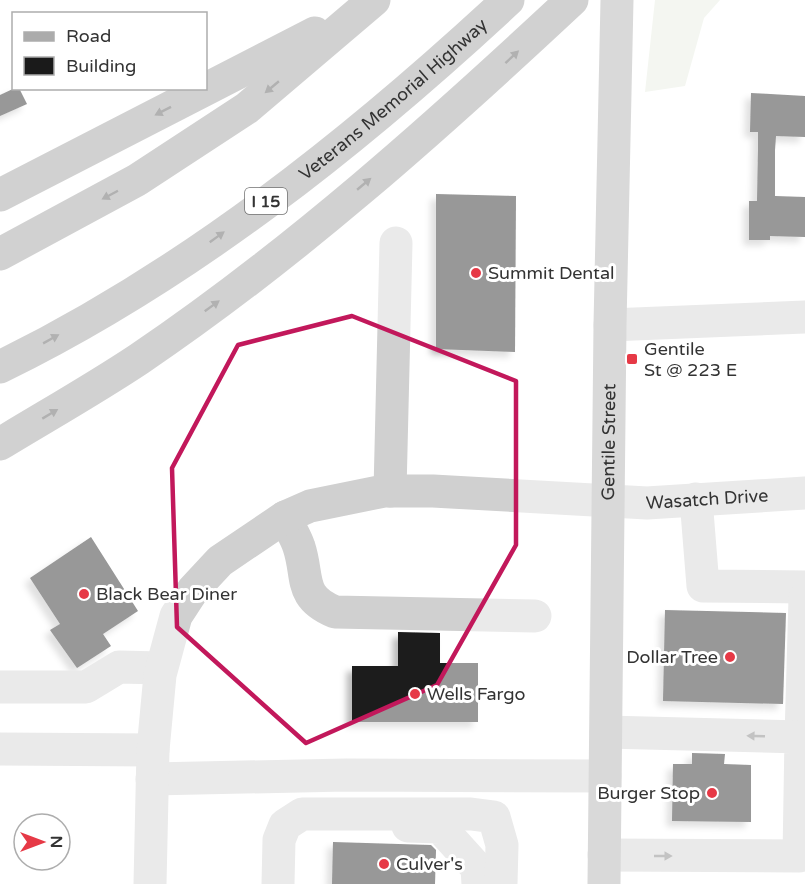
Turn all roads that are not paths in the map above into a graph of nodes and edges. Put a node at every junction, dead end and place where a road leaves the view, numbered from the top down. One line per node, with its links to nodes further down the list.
1 (508, 0): 12 (highway, Veterans Memorial Highway / I 15, one-way to 1)
2 (572, 0): 13 (highway, one-way to 2)
3 (617, 0): 11 (main road, Gentile Street)
4 (369, 4): 5 (highway, one-way to 5); 9 (highway, one-way to 9)
5 (207, 88)
6 (203, 90): 7 (highway, one-way to 7)
7 (0, 195)
8 (396, 243): 14 (street)
9 (0, 254)
10 (805, 317): 11 (street)
11 (610, 325): 17 (main road, Gentile Street)
12 (0, 367)
13 (0, 444)
14 (390, 491): 17 (street, Wasatch Drive); 18 (street, Wasatch Drive)
15 (805, 492): 16 (street, Wasatch Drive)
16 (696, 499): 17 (street, Wasatch Drive); 19 (street)
17 (608, 500): 24 (main road, Gentile Street)
18 (285, 517): 21 (street); 22 (street, Wasatch Drive)
19 (805, 587)
20 (805, 598): 25 (street)
21 (535, 616)
22 (161, 668): 23 (street); 27 (street, Wasatch Drive)
23 (0, 687)
24 (606, 732): 25 (street, one-way to 24); 28 (main road, Gentile Street)
25 (801, 737): 30 (street, one-way to 25)
26 (0, 749): 27 (street)
27 (152, 764): 28 (street); 31 (street, Wasatch Drive)
28 (605, 776): 30 (main road, Gentile Street)
29 (440, 827): 33 (street); 34 (street); 35 (street)
30 (604, 870)
31 (150, 884)
32 (278, 884): 36 (street)
33 (292, 884)
34 (478, 884)
35 (487, 884)
36 (501, 884)

